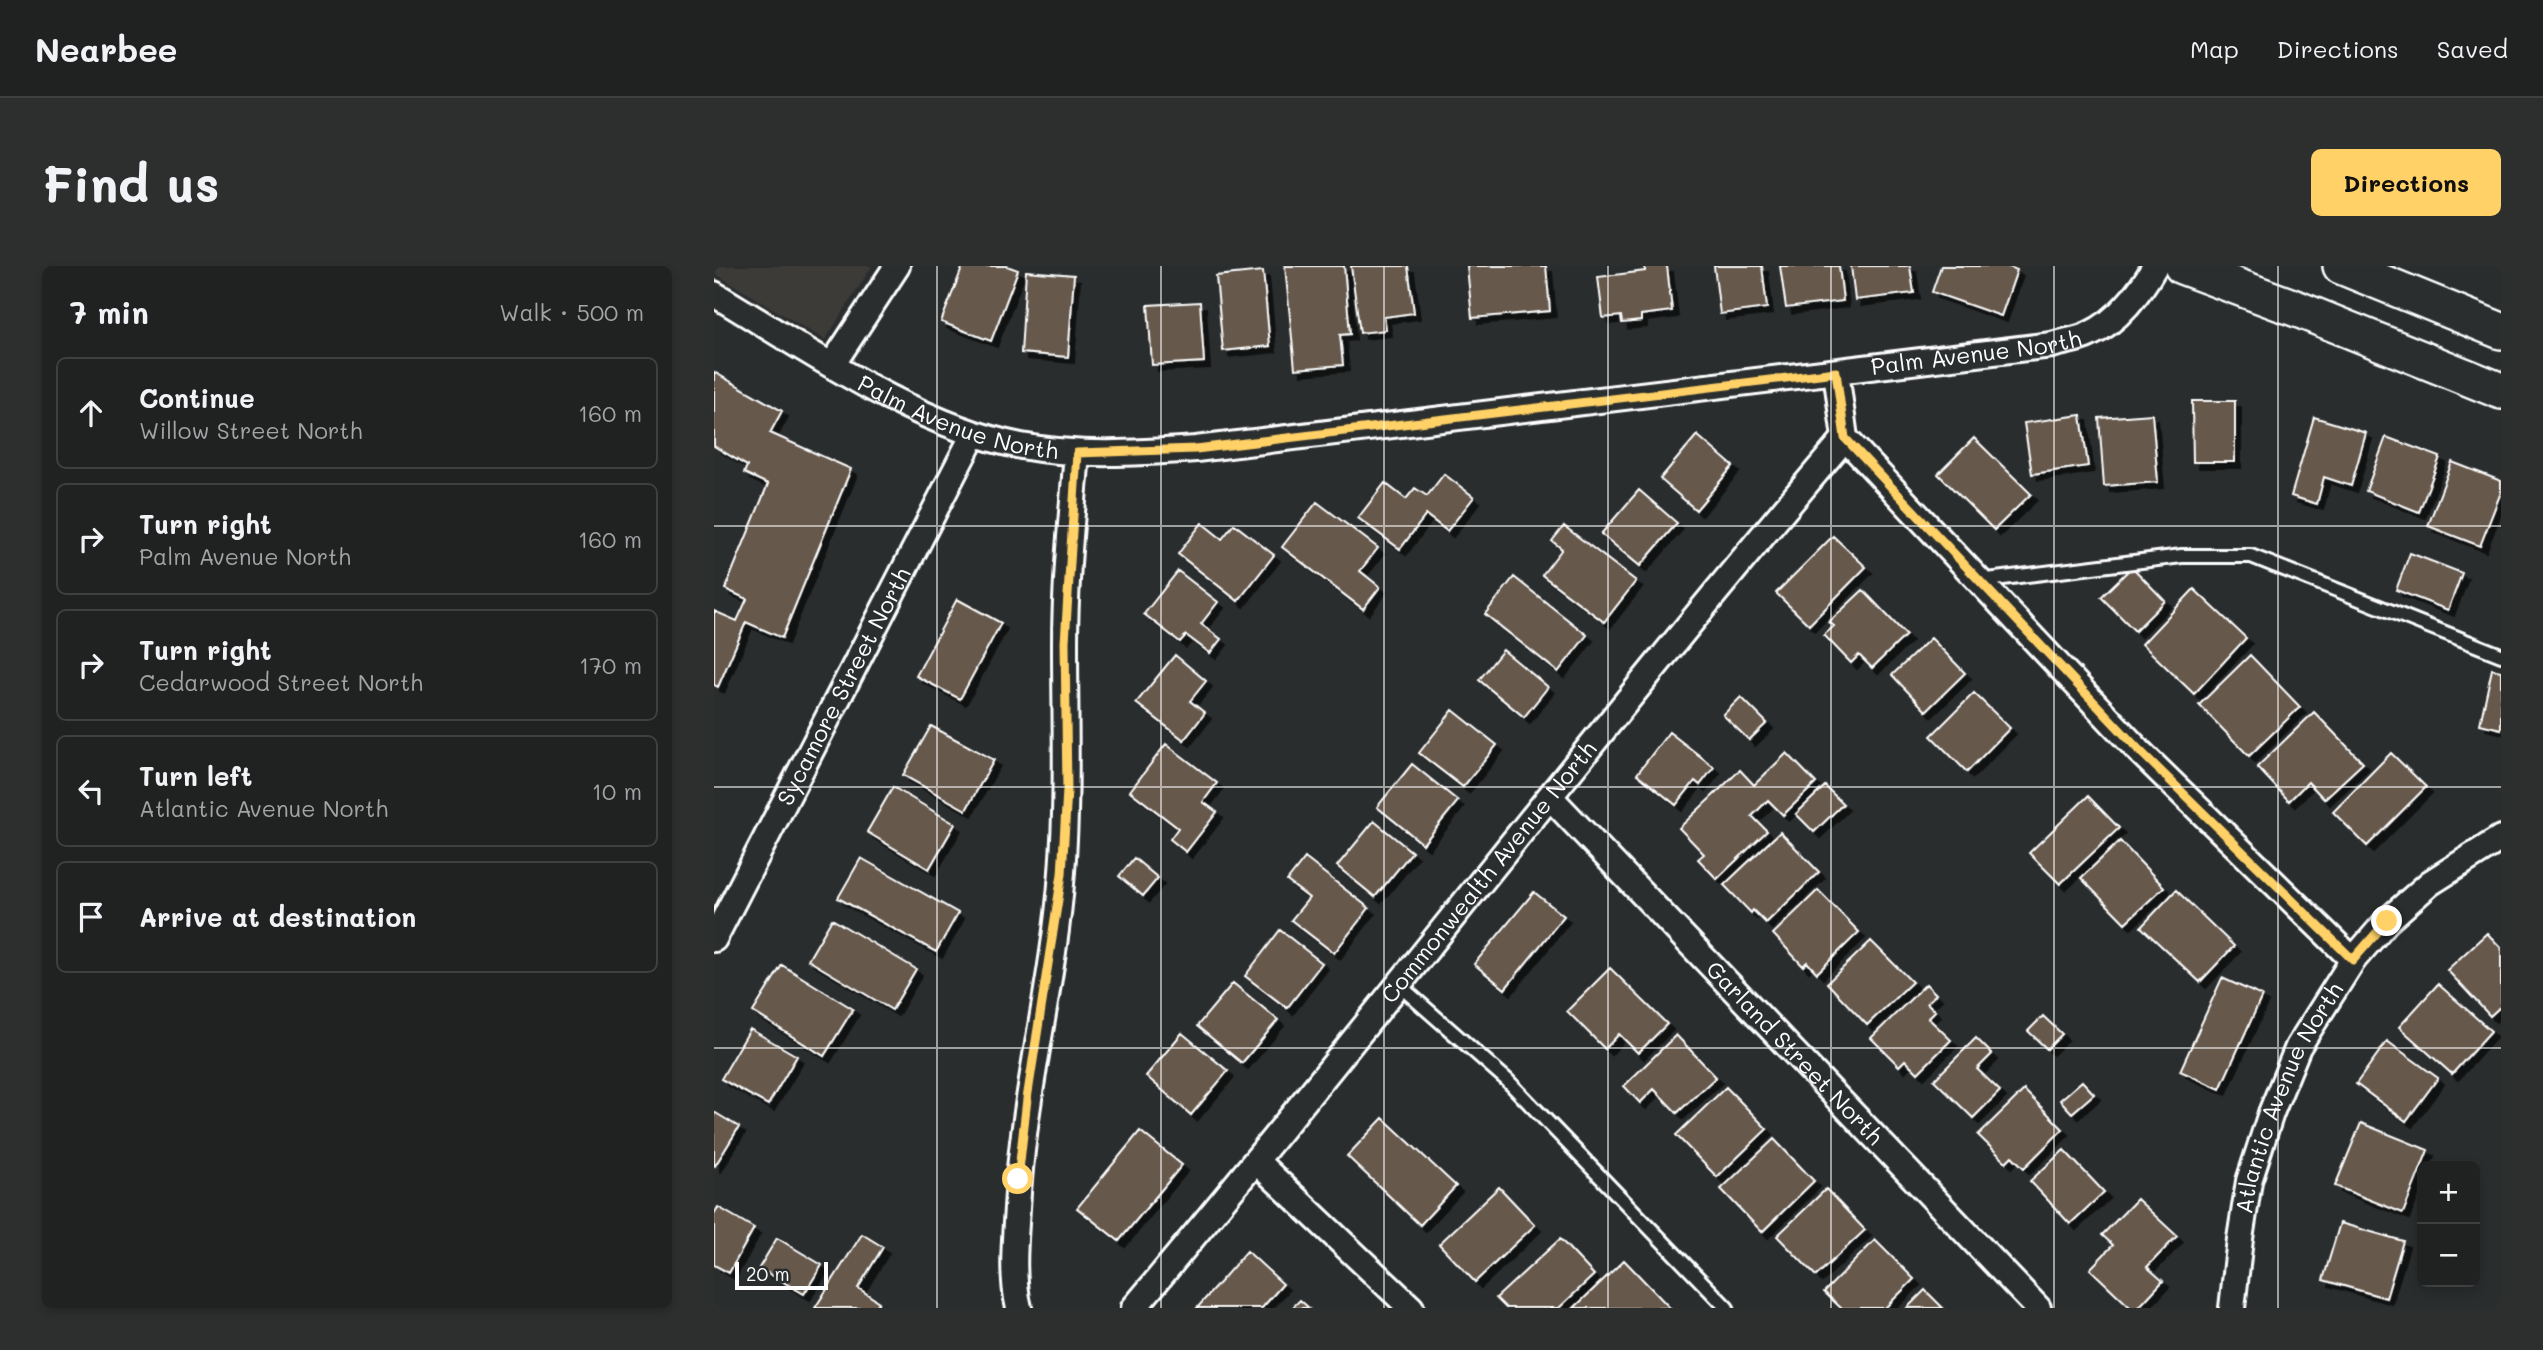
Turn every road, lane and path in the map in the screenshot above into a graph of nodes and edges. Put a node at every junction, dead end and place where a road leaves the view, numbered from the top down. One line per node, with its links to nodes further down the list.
1 (897, 266): 7 (street)
2 (2155, 266): 8 (street, Palm Avenue North)
3 (2182, 266): 9 (main road)
4 (2341, 266): 6 (main road)
5 (714, 294): 7 (street, Palm Avenue North)
6 (2501, 331)
7 (832, 365): 10 (street, Palm Avenue North)
8 (1836, 372): 11 (street); 12 (street, Palm Avenue North)
9 (2501, 391)
10 (974, 434): 12 (street, Palm Avenue North); 17 (street, Sycamore Street North)
11 (1845, 438): 13 (street); 15 (street, Commonwealth Avenue North)
12 (1077, 453): 21 (street)
13 (1979, 580): 14 (lane); 18 (street)
14 (2501, 655)
15 (1550, 797): 19 (street, Commonwealth Avenue North); 25 (street, Garland Street North)
16 (2501, 838): 18 (street, Atlantic Avenue North)
17 (714, 939)
18 (2353, 960): 26 (street, Atlantic Avenue North)
19 (1399, 985): 20 (street, Commonwealth Avenue North); 24 (lane)
20 (1257, 1162): 22 (street, Commonwealth Avenue North); 23 (street)
21 (1019, 1308)
22 (1134, 1308)
23 (1411, 1308)
24 (1727, 1308)
25 (2038, 1308)
26 (2232, 1308)

